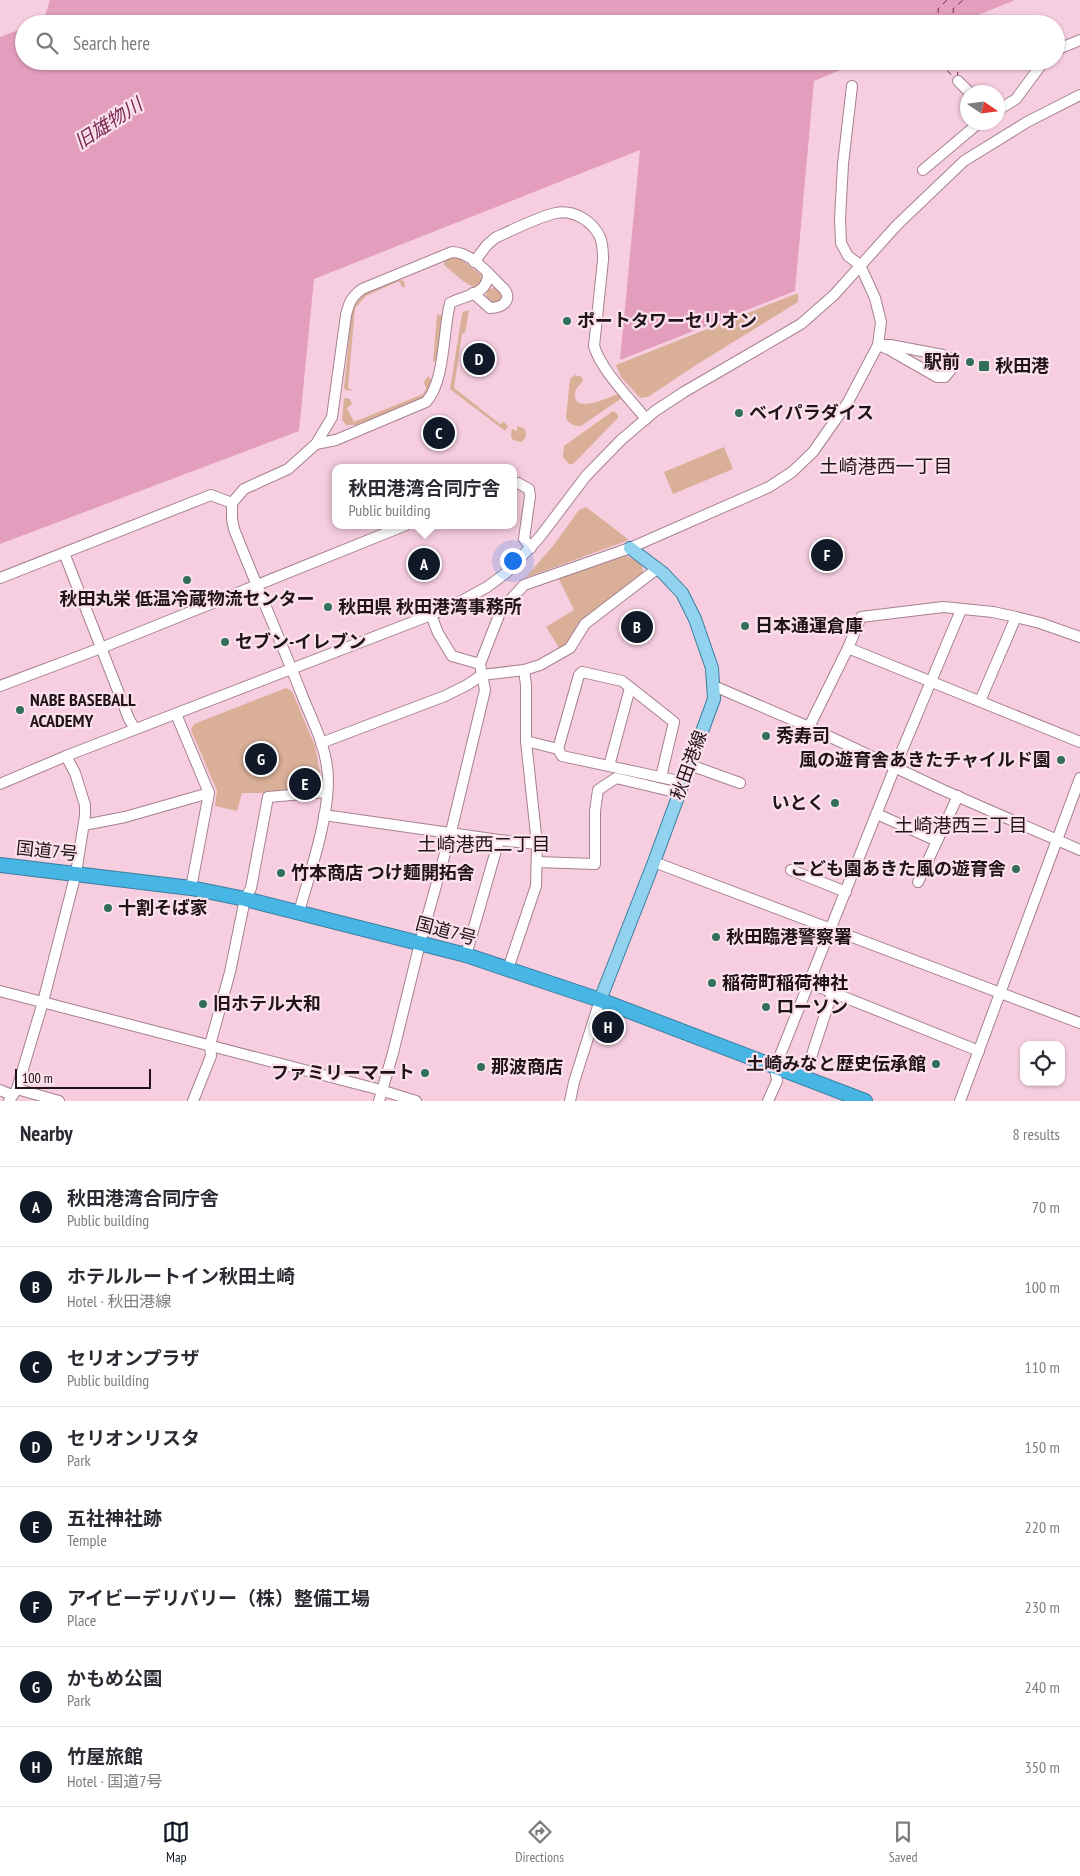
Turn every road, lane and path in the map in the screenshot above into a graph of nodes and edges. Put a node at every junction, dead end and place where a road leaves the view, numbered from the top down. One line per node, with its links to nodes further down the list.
1 (1080, 40): 2 (street)
2 (1065, 46)
3 (1037, 70): 8 (street)
4 (958, 81): 5 (street)
5 (962, 85)
6 (852, 86): 12 (street)
7 (1080, 95): 12 (street)
8 (1005, 106)
9 (970, 130): 10 (street)
10 (923, 170)
11 (474, 262): 13 (street); 16 (street); 17 (street)
12 (860, 265): 15 (street); 16 (street)
13 (488, 274): 14 (street); 14 (street)
14 (473, 293): 17 (street)
15 (878, 345): 15 (street); 22 (street)
16 (646, 419): 21 (street)
17 (316, 444): 19 (street)
18 (517, 484): 21 (street)
19 (232, 503): 23 (street); 26 (street)
20 (396, 529): 26 (street)
21 (530, 548): 28 (street)
22 (630, 548): 24 (main road, 秋田港線); 33 (street)
23 (64, 553): 25 (street); 31 (street)
24 (658, 568): 35 (street); 39 (main road, 秋田港線)
25 (0, 578)
26 (256, 586): 31 (street); 34 (street)
27 (961, 610): 29 (street); 32 (street); 37 (street)
28 (431, 615): 33 (street); 34 (street)
29 (1016, 617): 30 (street); 41 (street)
30 (1080, 637)
31 (101, 648): 38 (street); 44 (street)
32 (848, 648): 37 (street); 43 (street)
33 (480, 664): 36 (street)
34 (292, 669): 42 (street); 47 (street)
35 (524, 670): 36 (street); 45 (street)
36 (482, 675): 47 (street); 64 (street)
37 (932, 682): 41 (street); 52 (street)
38 (0, 686)
39 (714, 686): 43 (street); 50 (main road, 秋田港線)
40 (630, 688): 48 (street); 51 (street); 53 (street)
41 (980, 701): 46 (street)
42 (176, 714): 44 (street); 59 (street)
43 (809, 727): 52 (street)
44 (135, 729): 49 (street)
45 (526, 741): 48 (street); 68 (street)
46 (1080, 742)
47 (321, 743): 58 (street)
48 (558, 749): 51 (street)
49 (66, 756): 56 (street); 63 (street)
50 (690, 764): 55 (street); 57 (main road, 秋田港線)
51 (609, 766): 53 (street)
52 (895, 767): 60 (street); 61 (street)
53 (661, 777): 57 (street)
54 (1080, 778): 65 (street)
55 (740, 783)
56 (0, 784)
57 (681, 788): 70 (street); 71 (main road, 秋田港線)
58 (327, 792): 62 (street); 78 (street)
59 (209, 793): 63 (street); 76 (street)
60 (958, 796): 65 (street); 67 (street)
61 (877, 814): 67 (street); 77 (street)
62 (324, 815): 64 (street); 79 (street)
63 (84, 825): 74 (street)
64 (451, 832): 66 (street); 81 (street)
65 (1056, 839): 69 (street); 87 (street)
66 (499, 840): 68 (street); 82 (street)
67 (937, 841): 75 (street)
68 (537, 844): 70 (street)
69 (1080, 850)
70 (537, 862): 83 (street)
71 (654, 862): 80 (street); 88 (main road, 秋田港線)
72 (0, 865): 74 (highway, 国道7号)
73 (791, 870): 77 (street)
74 (76, 873): 76 (highway, 国道7号); 89 (street)
75 (918, 882)
76 (191, 888): 78 (highway, 国道7号)
77 (846, 892): 80 (street)
78 (245, 899): 79 (highway, 国道7号); 91 (street)
79 (299, 912): 81 (highway, 国道7号)
80 (831, 928): 84 (street); 87 (street)
81 (420, 943): 82 (highway, 国道7号); 96 (street)
82 (466, 955): 83 (highway, 国道7号)
83 (508, 968): 88 (highway, 国道7号)
84 (809, 984): 86 (street); 93 (street)
85 (0, 991): 89 (street)
86 (832, 993): 92 (street); 94 (street)
87 (1000, 994): 90 (street); 92 (street)
88 (600, 1000): 93 (highway, 国道7号); 103 (street)
89 (43, 1002): 91 (street); 97 (street)
90 (1080, 1023)
91 (210, 1045): 96 (street); 100 (street)
92 (979, 1051): 106 (street)
93 (775, 1068): 94 (highway, 国道7号); 104 (street)
94 (804, 1079): 98 (highway, 国道7号)
95 (0, 1090): 97 (street)
96 (382, 1090): 101 (street); 102 (street)
97 (13, 1095): 99 (street)
98 (846, 1098): 105 (highway, 国道7号)
99 (59, 1101)
100 (193, 1101)
101 (379, 1101)
102 (416, 1101)
103 (570, 1101)
104 (768, 1101)
105 (864, 1101)
106 (960, 1101)

